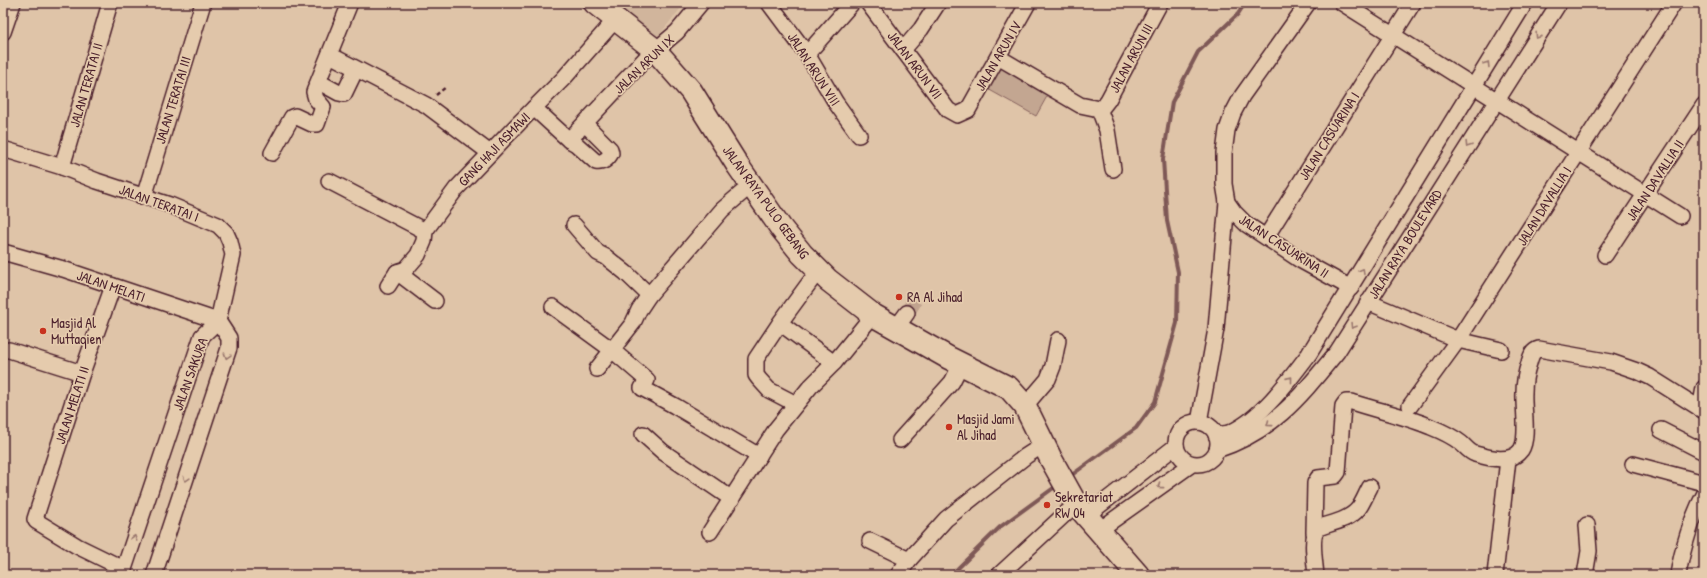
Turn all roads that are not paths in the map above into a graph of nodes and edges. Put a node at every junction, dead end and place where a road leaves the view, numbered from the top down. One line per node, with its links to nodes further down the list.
1 (13, 3): 20 (street)
2 (110, 3): 42 (street, JALAN TERATAI II)
3 (203, 3): 47 (street, JALAN TERATAI III)
4 (350, 3): 25 (street)
5 (595, 3): 19 (main road, JALAN RAYA PULO GEBANG)
6 (701, 3): 22 (street, JALAN ARUN IX)
7 (769, 3): 24 (street, JALAN ARUN VIII)
8 (852, 3): 24 (street)
9 (868, 3): 23 (street, JALAN ARUN VII)
10 (938, 3): 23 (street)
11 (1028, 3): 26 (street, JALAN ARUN IV)
12 (1160, 3): 33 (street, JALAN ARUN III)
13 (1308, 3): 48 (street, JALAN CASUARINA II)
14 (1342, 3): 21 (street)
15 (1413, 3): 21 (street, JALAN CASUARINA I)
16 (1525, 3): 29 (street, JALAN RAYA BOULEVARD, one-way to 16)
17 (1559, 3): 30 (street, JALAN RAYA BOULEVARD, one-way to 30)
18 (1674, 3): 39 (street, JALAN DAVALLIA I)
19 (616, 19): 22 (main road, JALAN RAYA PULO GEBANG); 32 (street, GANG HAJI ASMAWI)
20 (3, 32)
21 (1392, 34): 29 (street); 52 (street, JALAN CASUARINA I)
22 (655, 50): 35 (street, JALAN ARUN IX); 45 (main road, JALAN RAYA PULO GEBANG)
23 (903, 50): 34 (street, JALAN ARUN VII)
24 (806, 54): 36 (street, JALAN ARUN VIII)
25 (330, 55): 27 (street); 28 (street)
26 (998, 57): 33 (street); 34 (street, JALAN ARUN IV)
27 (356, 69): 28 (street); 41 (street)
28 (319, 82): 40 (street)
29 (1473, 86): 30 (street); 59 (street, JALAN RAYA BOULEVARD, one-way to 29)
30 (1496, 101): 39 (street); 62 (street, JALAN RAYA BOULEVARD, one-way to 62)
31 (1704, 105): 46 (street, JALAN DAVALLIA II)
32 (534, 108): 37 (street); 41 (street, GANG HAJI ASMAWI)
33 (1099, 109): 43 (street)
34 (968, 110)
35 (585, 124): 37 (street, JALAN ARUN IX); 37 (street)
36 (858, 134)
37 (569, 140)
38 (3, 149): 42 (street, JALAN TERATAI I)
39 (1578, 152): 46 (street); 68 (street, JALAN DAVALLIA I)
40 (272, 153)
41 (490, 153): 51 (street, GANG HAJI ASMAWI)
42 (62, 167): 47 (street, JALAN TERATAI I)
43 (1113, 168)
44 (329, 181): 51 (street)
45 (751, 185): 55 (main road, JALAN RAYA PULO GEBANG); 60 (street)
46 (1646, 196): 49 (street); 54 (street, JALAN DAVALLIA II)
47 (144, 197): 65 (street, JALAN TERATAI I)
48 (1227, 202): 52 (street, JALAN CASUARINA II); 81 (street)
49 (1680, 216)
50 (574, 225): 60 (street)
51 (424, 231): 56 (street, GANG HAJI ASMAWI)
52 (1266, 237): 59 (street, JALAN CASUARINA II)
53 (3, 252): 57 (street, JALAN MELATI)
54 (1605, 255)
55 (818, 271): 64 (main road, JALAN RAYA PULO GEBANG); 66 (street)
56 (397, 272): 58 (street, GANG HAJI ASMAWI); 61 (street)
57 (113, 286): 65 (street, JALAN MELATI); 75 (street, JALAN MELATI II)
58 (388, 286)
59 (1351, 288): 84 (street, JALAN RAYA BOULEVARD, one-way to 59)
60 (649, 295): 69 (street)
61 (435, 300)
62 (1368, 302): 68 (street); 87 (street, JALAN RAYA BOULEVARD, one-way to 87)
63 (553, 307): 69 (street)
64 (873, 315): 72 (street); 73 (main road, JALAN RAYA PULO GEBANG)
65 (218, 321): 104 (street, JALAN SAKURA, one-way to 65); 105 (street, JALAN SAKURA, one-way to 105)
66 (780, 323): 72 (street); 77 (street)
67 (1058, 340): 78 (street)
68 (1458, 340): 70 (street); 79 (street, JALAN DAVALLIA I)
69 (612, 350): 74 (street); 90 (street)
70 (1501, 350)
71 (5, 352): 75 (street)
72 (834, 363): 77 (street)
73 (961, 364): 78 (main road, JALAN RAYA PULO GEBANG); 85 (street)
74 (597, 369)
75 (82, 373): 104 (street, JALAN MELATI II)
76 (1704, 388): 80 (street)
77 (796, 404): 90 (street)
78 (1025, 406): 88 (main road, JALAN RAYA PULO GEBANG)
79 (1410, 406)
80 (1702, 410): 91 (street)
81 (1199, 422): 84 (street); 86 (street)
82 (1661, 430): 89 (street)
83 (643, 434): 97 (street)
84 (1216, 435): 87 (street)
85 (900, 440)
86 (1176, 446): 92 (street); 98 (street)
87 (1217, 450): 92 (street)
88 (1047, 452): 98 (main road, JALAN RAYA PULO GEBANG); 103 (street)
89 (1704, 452)
90 (759, 456): 97 (street)
91 (1508, 459): 101 (street); 110 (street)
92 (1192, 464): 98 (street, one-way to 98)
93 (1633, 464): 94 (street)
94 (1704, 483)
95 (1370, 487): 101 (street)
96 (1704, 495): 112 (street)
97 (732, 499): 100 (street)
98 (1083, 511): 107 (street); 108 (main road, JALAN RAYA PULO GEBANG)
99 (1587, 525): 111 (street)
100 (710, 532)
101 (1314, 533): 109 (street)
102 (870, 541): 103 (street)
103 (909, 560): 106 (street)
104 (123, 572)
105 (154, 575)
106 (898, 575)
107 (999, 575)
108 (1138, 575)
109 (1316, 575)
110 (1495, 575)
111 (1585, 575)
112 (1678, 575)

